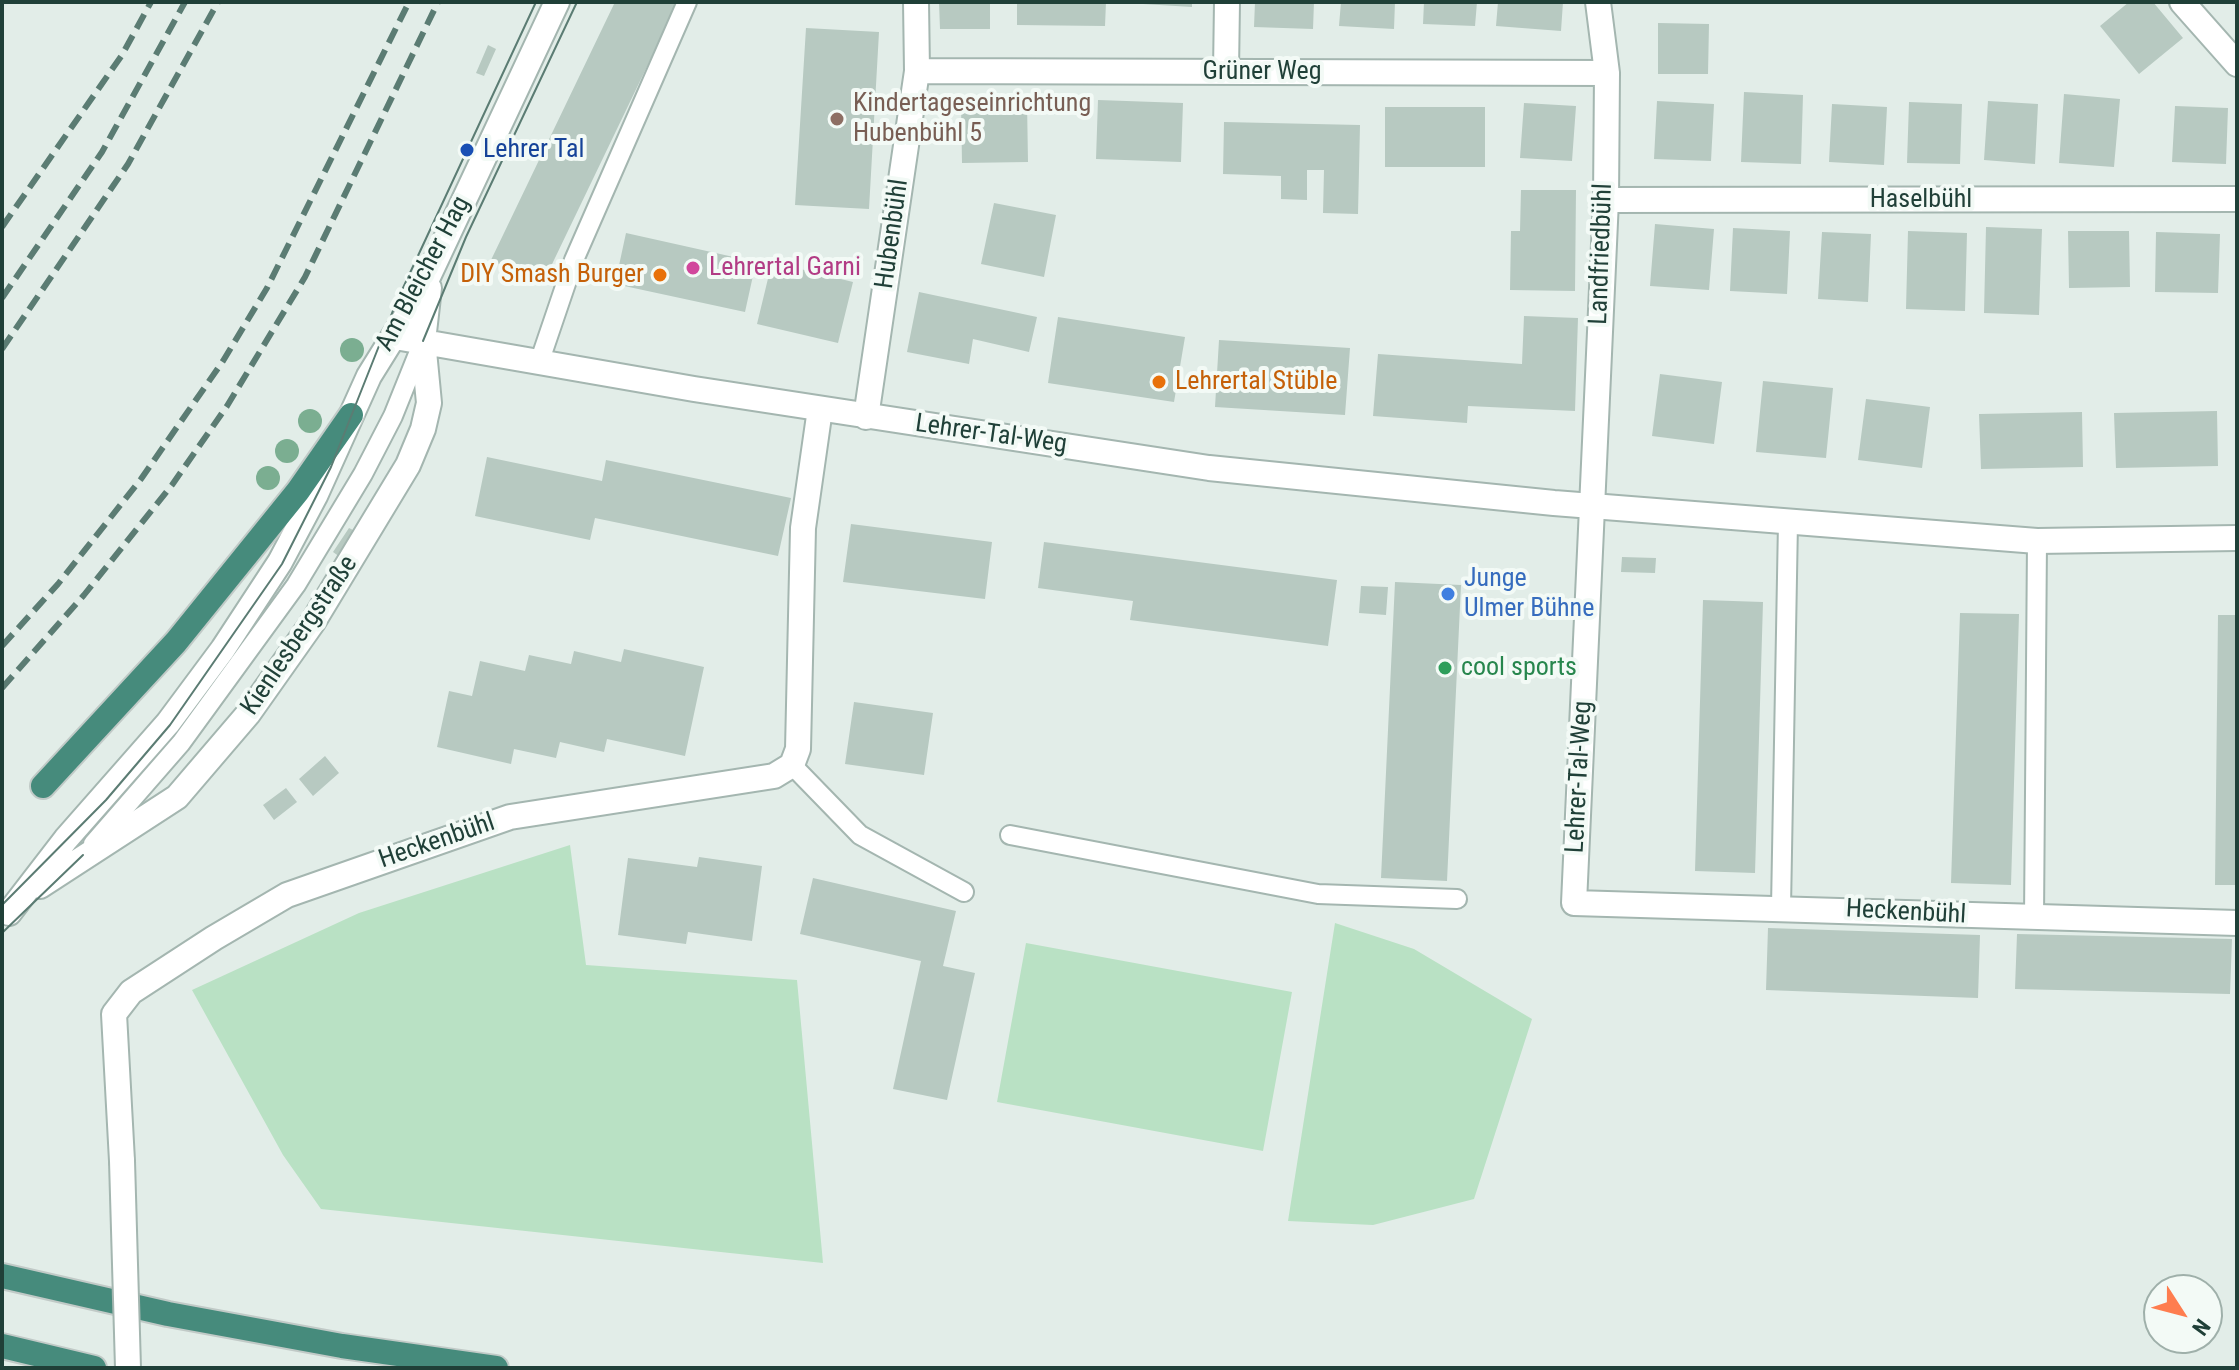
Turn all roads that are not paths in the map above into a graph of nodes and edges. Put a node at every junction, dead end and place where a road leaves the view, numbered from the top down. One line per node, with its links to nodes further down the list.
1 (557, 2): 13 (street, Am Bleicher Hag)
2 (687, 2): 16 (lane)
3 (916, 2): 8 (street, Hubenbühl)
4 (1227, 2): 9 (street)
5 (1598, 2): 10 (street, Landfriedbühl)
6 (2182, 2): 7 (street)
7 (2237, 64)
8 (917, 71): 9 (street, Grüner Weg); 19 (street, Hubenbühl)
9 (1226, 71): 10 (street, Grüner Weg)
10 (1607, 73): 12 (street, Landfriedbühl)
11 (2237, 199): 12 (street, Haselbühl)
12 (1606, 200): 20 (street, Landfriedbühl)
13 (433, 265): 14 (street, Am Bleicher Hag); 15 (street, Kienlesbergstraße)
14 (395, 337): 15 (street, Lehrer-Tal-Weg); 18 (street, Am Bleicher Hag)
15 (423, 341): 16 (street, Lehrer-Tal-Weg); 27 (lane); 27 (street, Kienlesbergstraße)
16 (539, 363): 17 (street, Lehrer-Tal-Weg)
17 (820, 409): 19 (street, Lehrer-Tal-Weg); 24 (street)
18 (351, 415): 25 (highway); 32 (street, Kienlesbergstraße)
19 (866, 417): 20 (street, Lehrer-Tal-Weg)
20 (1591, 506): 21 (street, Lehrer-Tal-Weg); 30 (street, Lehrer-Tal-Weg)
21 (1788, 522): 23 (street, Lehrer-Tal-Weg); 31 (lane)
22 (2237, 538): 23 (street, Lehrer-Tal-Weg)
23 (2037, 541): 33 (lane)
24 (792, 765): 28 (lane); 38 (street, Heckenbühl, bridge)
25 (43, 786)
26 (1010, 835): 29 (lane)
27 (83, 855): 32 (street, Kienlesbergstraße)
28 (964, 892)
29 (1457, 899)
30 (1574, 903): 31 (street, Heckenbühl)
31 (1781, 907): 33 (street, Heckenbühl)
32 (5, 916)
33 (2034, 918): 34 (street, Heckenbühl)
34 (2237, 923)
35 (2, 1276): 39 (highway)
36 (2, 1346): 37 (highway)
37 (94, 1368)
38 (128, 1368)
39 (496, 1368)

